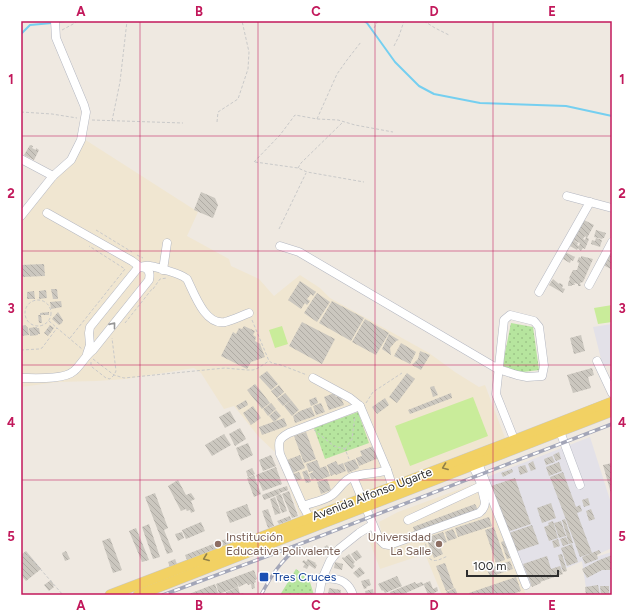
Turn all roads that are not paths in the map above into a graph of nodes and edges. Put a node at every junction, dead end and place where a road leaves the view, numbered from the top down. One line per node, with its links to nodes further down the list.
1 (56, 28): 3 (street)
2 (21, 159): 3 (street)
3 (53, 176): 6 (street)
4 (567, 196): 5 (street)
5 (590, 202): 7 (street); 17 (street)
6 (24, 206): 9 (street)
7 (612, 208)
8 (47, 213): 13 (street)
9 (21, 216)
10 (612, 242): 16 (street)
11 (167, 243): 14 (street)
12 (280, 246): 21 (street)
13 (140, 267): 14 (street); 15 (street); 19 (street)
14 (163, 270): 15 (street); 18 (street)
15 (150, 275): 19 (street, one-way to 15)
16 (589, 285)
17 (539, 292)
18 (249, 313)
19 (88, 354): 22 (street)
20 (597, 360): 24 (street)
21 (498, 369): 21 (street); 29 (street)
22 (21, 378)
23 (313, 378): 26 (street)
24 (612, 394)
25 (612, 402): 28 (main road, Avenida Alfonso Ugarte)
26 (358, 406): 31 (street); 37 (street)
27 (612, 411): 28 (main road, Avenida Alfonso Ugarte)
28 (558, 427): 29 (main road, Avenida Alfonso Ugarte); 33 (street)
29 (516, 444): 30 (main road, Avenida Alfonso Ugarte)
30 (474, 460): 34 (street); 35 (main road, Avenida Alfonso Ugarte); 42 (street)
31 (386, 470): 32 (street); 35 (street)
32 (353, 477): 36 (street); 37 (street)
33 (580, 485)
34 (481, 486): 38 (street); 40 (street)
35 (394, 491): 36 (main road, Avenida Alfonso Ugarte)
36 (364, 502): 39 (main road, Avenida Alfonso Ugarte); 40 (street)
37 (303, 506): 39 (street)
38 (408, 520)
39 (312, 523): 43 (main road, Avenida Alfonso Ugarte, one-way to 43); 44 (main road, Avenida Alfonso Ugarte)
40 (372, 524): 41 (street)
41 (322, 579): 45 (street); 46 (street)
42 (526, 585)
43 (110, 595)
44 (138, 595)
45 (319, 595)
46 (353, 595)

